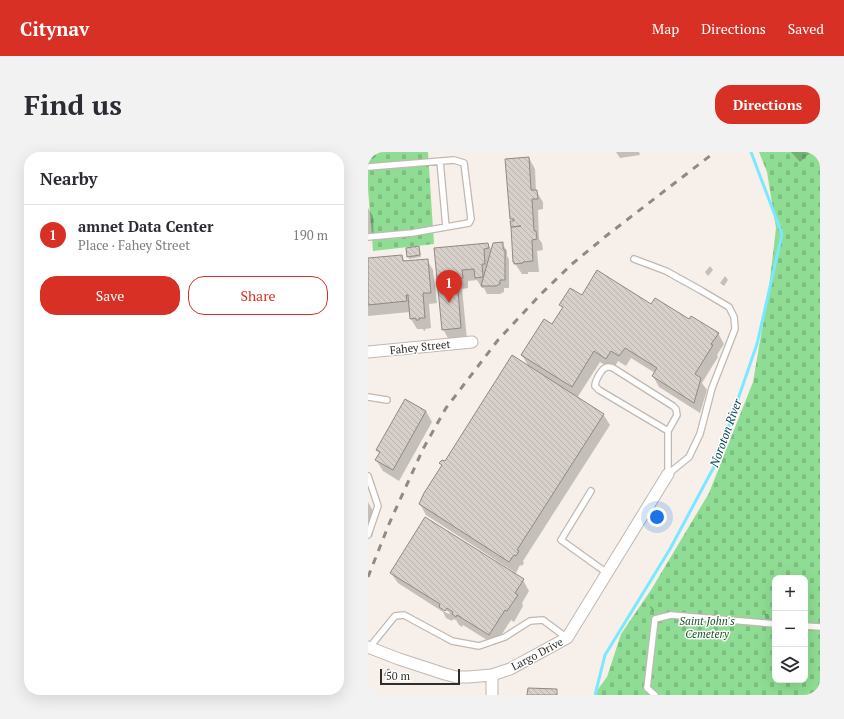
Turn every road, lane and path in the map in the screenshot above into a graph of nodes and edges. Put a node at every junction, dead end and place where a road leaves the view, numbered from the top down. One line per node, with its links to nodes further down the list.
1 (440, 162): 2 (lane); 3 (lane); 3 (lane)
2 (368, 166)
3 (446, 227): 4 (lane)
4 (368, 237)
5 (634, 259): 11 (lane)
6 (472, 342): 7 (street, Fahey Street)
7 (368, 352)
8 (368, 397): 9 (lane)
9 (387, 400)
10 (668, 431): 10 (lane); 11 (lane)
11 (668, 474): 15 (street, Largo Drive)
12 (368, 476): 14 (lane)
13 (591, 491): 15 (lane)
14 (368, 535)
15 (607, 574): 19 (street, Largo Drive)
16 (772, 624): 23 (lane)
17 (808, 626): 18 (lane)
18 (820, 627)
19 (567, 638): 20 (lane); 21 (street, Largo Drive)
20 (369, 647): 21 (street, Largo Drive)
21 (492, 675): 22 (street)
22 (492, 695)
23 (655, 695)

